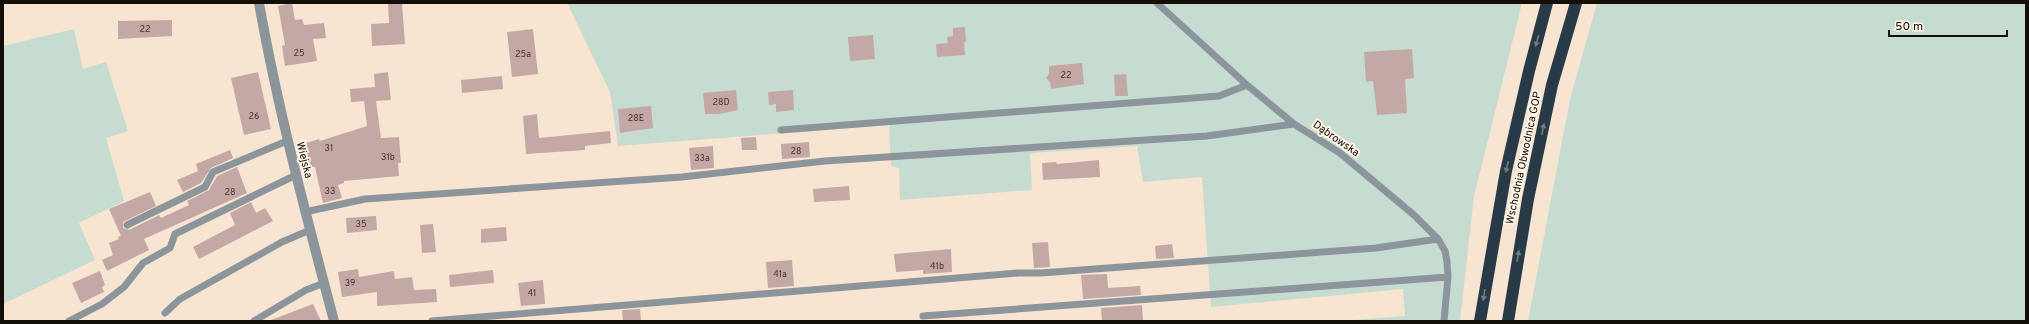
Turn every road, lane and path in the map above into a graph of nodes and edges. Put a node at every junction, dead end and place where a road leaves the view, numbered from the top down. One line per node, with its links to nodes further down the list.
1 (259, 3): 8 (street, Wiejska)
2 (1157, 3): 5 (lane, Dąbrowska)
3 (1547, 3): 23 (highway, Wschodnia Obwodnica GOP, one-way to 23)
4 (1576, 3): 24 (highway, Wschodnia Obwodnica GOP, one-way to 4)
5 (1248, 85): 6 (lane, Dąbrowska); 7 (lane)
6 (1294, 124): 10 (lane); 13 (lane, Dąbrowska)
7 (781, 130)
8 (287, 141): 9 (street, Wiejska); 11 (lane)
9 (296, 175): 10 (street, Wiejska); 18 (lane)
10 (305, 212): 12 (street, Wiejska)
11 (127, 225)
12 (310, 230): 15 (street, Wiejska); 16 (lane)
13 (1438, 239): 14 (lane, Dąbrowska); 21 (lane)
14 (1448, 277): 17 (lane); 22 (lane, Dąbrowska)
15 (324, 283): 19 (lane); 20 (street, Wiejska)
16 (165, 313)
17 (923, 316)
18 (69, 321)
19 (254, 321)
20 (334, 321)
21 (432, 321)
22 (1444, 321)
23 (1480, 321)
24 (1508, 321)

